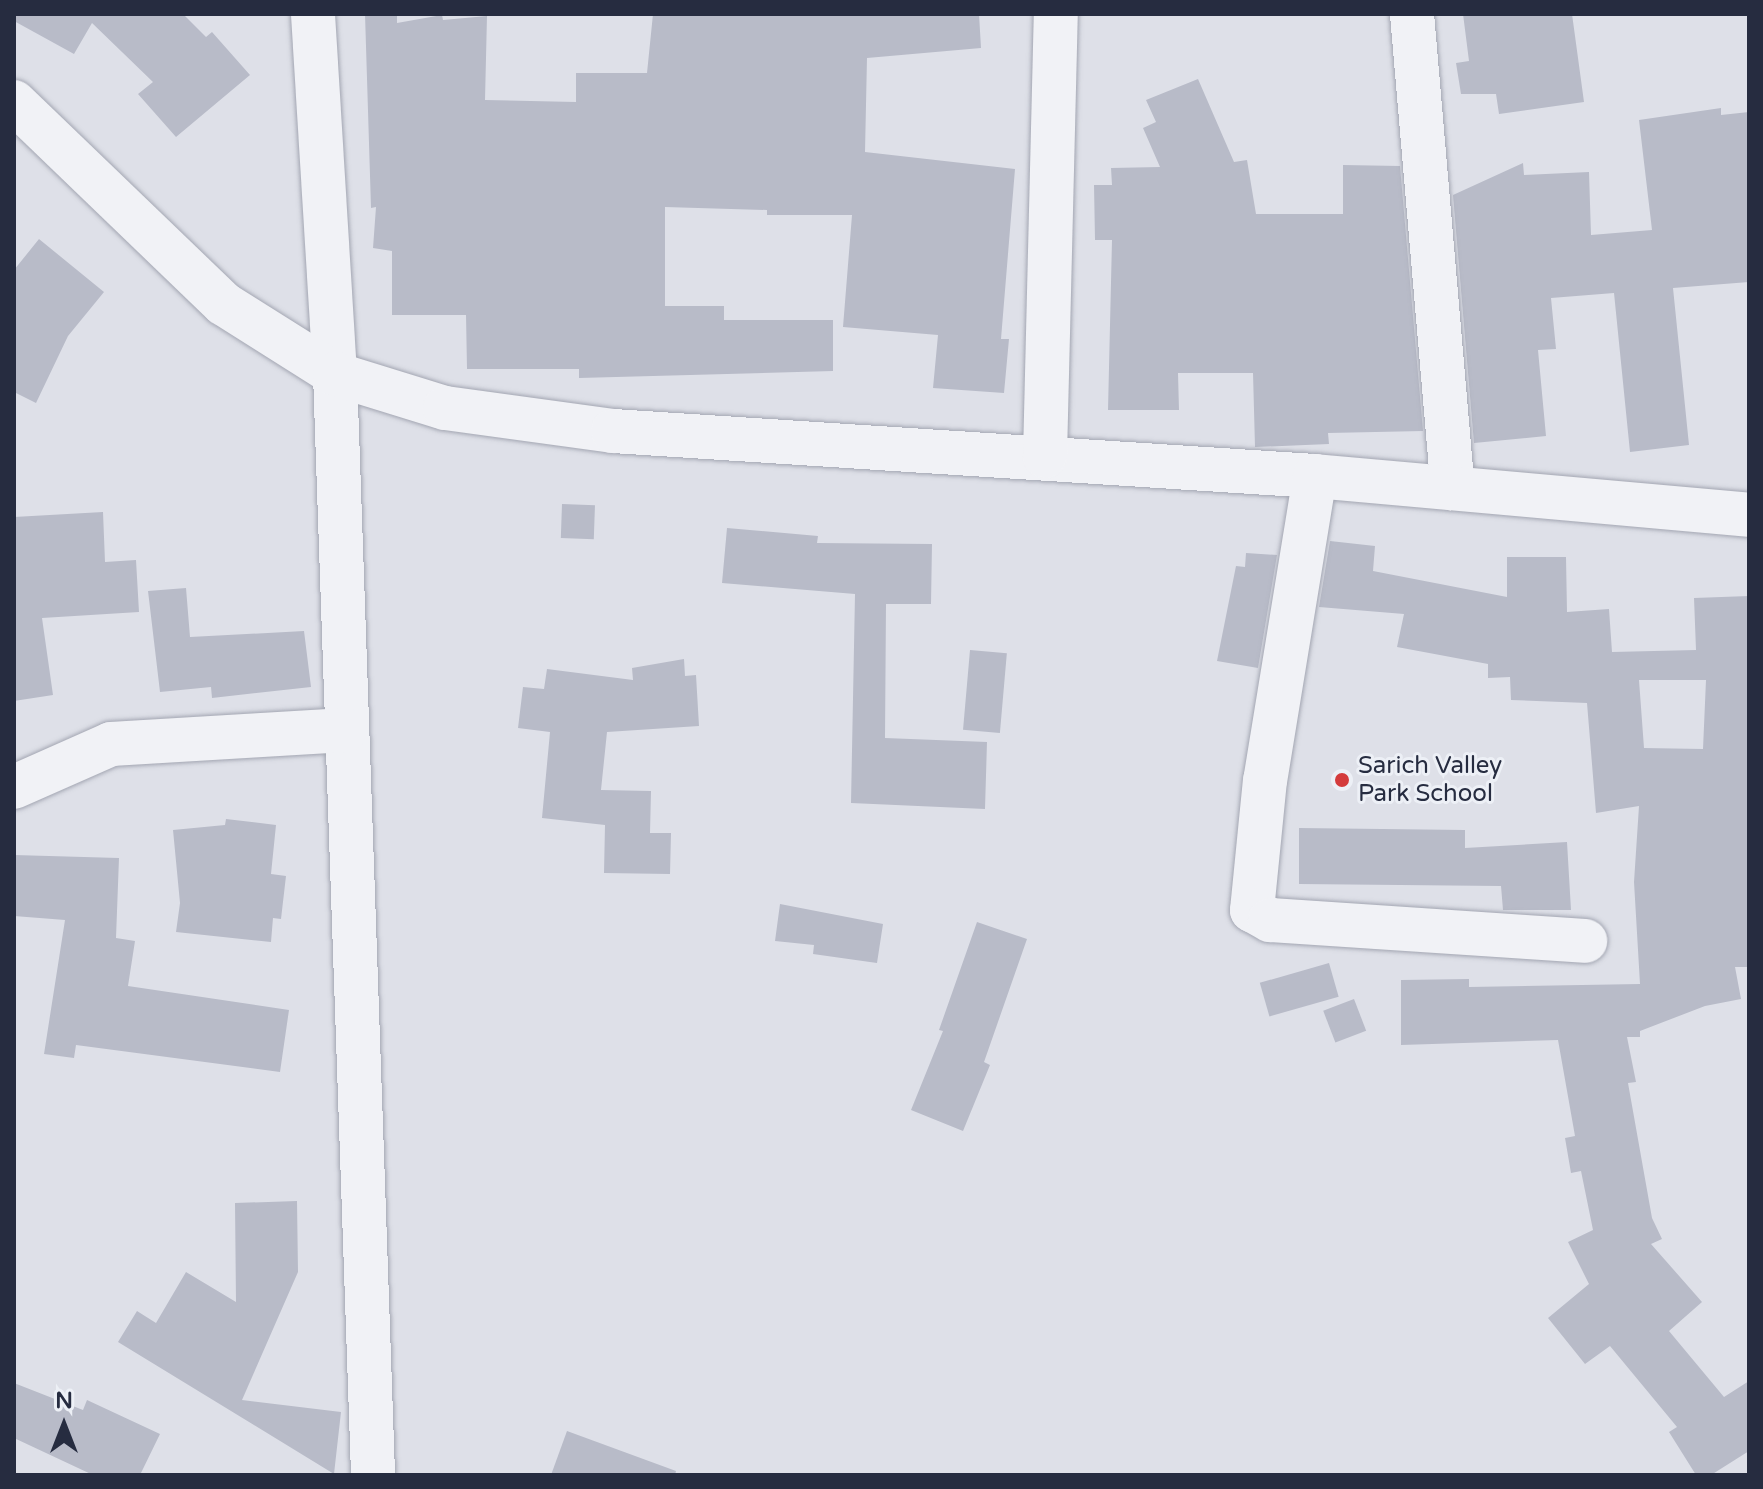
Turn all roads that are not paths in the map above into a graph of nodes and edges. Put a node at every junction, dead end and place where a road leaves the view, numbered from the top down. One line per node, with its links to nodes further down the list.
1 (313, 14): 5 (street)
2 (1056, 14): 6 (street)
3 (1412, 14): 8 (street)
4 (14, 102): 5 (street)
5 (335, 374): 6 (street); 10 (street)
6 (1045, 456): 7 (street)
7 (1315, 476): 8 (street); 12 (street)
8 (1453, 488): 9 (street)
9 (1749, 515)
10 (346, 730): 11 (street); 13 (street)
11 (14, 787)
12 (1585, 941)
13 (373, 1475)

